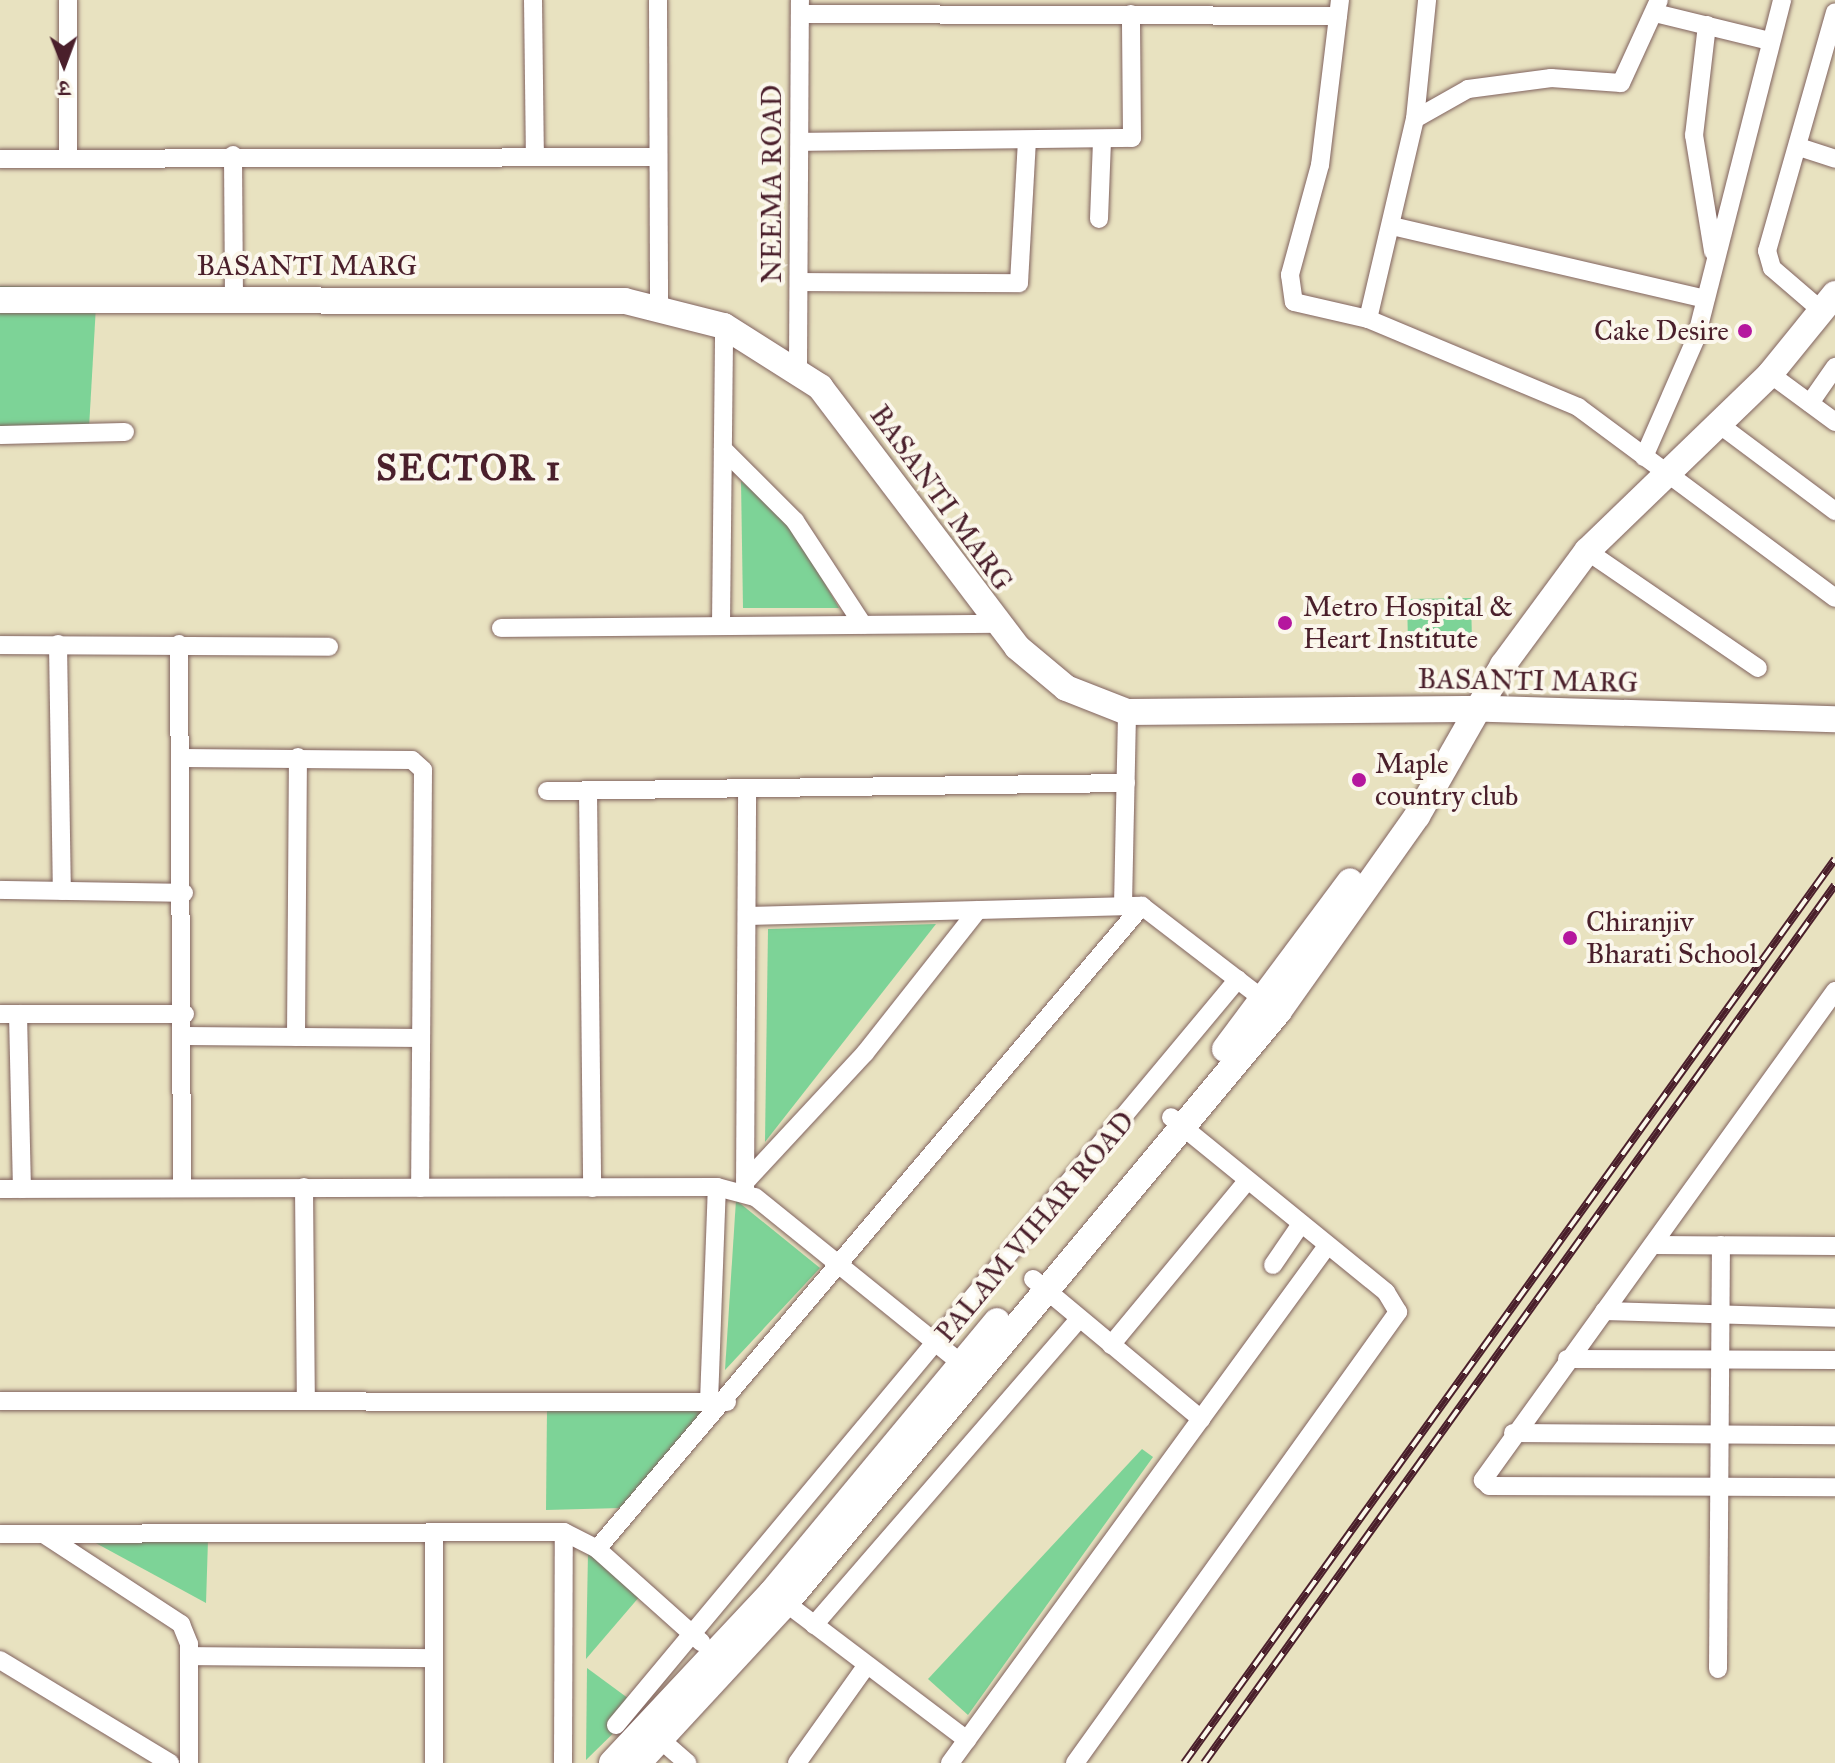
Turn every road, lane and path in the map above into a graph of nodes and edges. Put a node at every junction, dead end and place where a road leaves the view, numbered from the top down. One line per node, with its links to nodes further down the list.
1 (68, 0): 23 (street)
2 (533, 0): 22 (street)
3 (658, 0): 24 (street)
4 (1427, 0): 16 (street)
5 (1782, 0): 13 (street)
6 (949, 6): 8 (street); 10 (street)
7 (1657, 6): 12 (street); 16 (street)
8 (800, 7): 19 (street, NEEMA ROAD)
9 (1339, 8): 10 (street); 36 (street)
10 (1142, 9): 18 (street)
11 (1835, 12): 14 (street)
12 (1707, 25): 13 (street); 29 (street)
13 (1770, 41): 29 (street)
14 (1817, 87): 15 (street); 20 (street)
15 (1835, 94)
16 (1415, 119): 28 (street)
17 (1027, 141): 18 (street); 19 (street); 30 (street)
18 (1102, 141): 27 (street)
19 (800, 142): 30 (street, NEEMA ROAD)
20 (1799, 147): 26 (street); 34 (street)
21 (233, 155): 22 (street); 23 (street); 31 (street)
22 (535, 155): 24 (street)
23 (68, 157): 25 (street)
24 (658, 157): 35 (street)
25 (0, 159)
26 (1835, 159)
27 (1099, 219)
28 (1392, 226): 32 (street); 36 (street)
29 (1713, 253): 32 (street)
30 (801, 282): 38 (street, NEEMA ROAD)
31 (234, 297): 33 (street, BASANTI MARG); 35 (street, BASANTI MARG)
32 (1705, 299): 47 (street)
33 (0, 300)
34 (1829, 302): 40 (street, PALAM VIHAR ROAD)
35 (659, 305): 37 (street, BASANTI MARG)
36 (1368, 319): 47 (street)
37 (724, 326): 38 (street, BASANTI MARG); 46 (street)
38 (798, 367): 52 (street, BASANTI MARG)
39 (1835, 367): 41 (street)
40 (1770, 374): 41 (street); 43 (street, PALAM VIHAR ROAD)
41 (1810, 403): 42 (street)
42 (1835, 422)
43 (1720, 425): 48 (street, PALAM VIHAR ROAD); 49 (street)
44 (125, 432): 45 (street)
45 (0, 435)
46 (723, 449): 53 (street); 54 (street)
47 (1644, 457): 48 (street)
48 (1666, 474): 50 (street, PALAM VIHAR ROAD); 51 (street)
49 (1835, 511)
50 (1587, 551): 60 (street); 61 (street, PALAM VIHAR ROAD)
51 (1835, 598)
52 (993, 624): 53 (street); 62 (street, BASANTI MARG)
53 (863, 625): 54 (street)
54 (721, 626): 55 (street)
55 (501, 628)
56 (58, 644): 57 (street); 58 (street); 71 (street)
57 (179, 644): 59 (street); 65 (street)
58 (0, 645)
59 (329, 647)
60 (1758, 668)
61 (1478, 710): 62 (street, BASANTI MARG); 63 (street, BASANTI MARG); 79 (street, PALAM VIHAR ROAD); 85 (street, PALAM VIHAR ROAD)
62 (1127, 712): 66 (street)
63 (1831, 714)
64 (298, 757): 65 (street); 83 (street); 84 (street)
65 (181, 758): 72 (street)
66 (1126, 783): 68 (street); 73 (street)
67 (588, 790): 68 (street); 69 (street); 92 (street)
68 (747, 790): 76 (street)
69 (547, 791)
70 (0, 890): 71 (street)
71 (62, 891): 72 (street)
72 (184, 893): 81 (street)
73 (1123, 905): 74 (street); 75 (street)
74 (1142, 906): 77 (street); 100 (street)
75 (978, 910): 76 (street); 87 (street)
76 (747, 916): 87 (street)
77 (1238, 979): 79 (street); 107 (street)
78 (1835, 991): 96 (street)
79 (1264, 1000): 85 (street, PALAM VIHAR ROAD)
80 (9, 1014): 81 (street); 94 (street)
81 (185, 1014): 82 (street)
82 (185, 1036): 83 (street); 90 (street)
83 (296, 1037): 84 (street)
84 (421, 1038): 91 (street)
85 (1177, 1122): 86 (street); 102 (street, PALAM VIHAR ROAD)
86 (1247, 1181): 95 (street); 108 (street)
87 (747, 1185): 89 (street); 100 (street)
88 (304, 1187): 90 (street); 91 (street); 114 (street)
89 (717, 1187): 92 (street); 115 (street)
90 (182, 1188): 94 (street)
91 (420, 1188): 92 (street)
92 (592, 1188)
93 (0, 1189): 94 (street)
94 (22, 1189)
95 (1301, 1224): 98 (street); 101 (street)
96 (1654, 1245): 97 (street); 103 (street)
97 (1721, 1245): 99 (street); 104 (street)
98 (1327, 1246): 116 (street); 148 (street)
99 (1835, 1246)
100 (844, 1265): 107 (street); 115 (street)
101 (1273, 1265)
102 (1039, 1284): 106 (street); 112 (street, PALAM VIHAR ROAD); 127 (street, PALAM VIHAR ROAD)
103 (1604, 1311): 104 (street); 109 (street)
104 (1720, 1316): 105 (street); 111 (street)
105 (1835, 1318)
106 (1079, 1319): 108 (street); 128 (street)
107 (936, 1344): 112 (street); 129 (street)
108 (1111, 1345): 116 (street)
109 (1567, 1359): 111 (street); 117 (street)
110 (1835, 1360): 111 (street)
111 (1720, 1362): 118 (street)
112 (961, 1363): 127 (street, PALAM VIHAR ROAD)
113 (0, 1401): 114 (street)
114 (306, 1401): 115 (street)
115 (718, 1402): 126 (street)
116 (1201, 1419): 138 (street)
117 (1513, 1433): 118 (street); 121 (street)
118 (1718, 1435): 119 (street); 121 (street)
119 (1835, 1435)
120 (1835, 1487): 121 (street)
121 (1717, 1488): 135 (street)
122 (434, 1532): 123 (street); 124 (street); 131 (street)
123 (564, 1532): 126 (street); 142 (street)
124 (43, 1533): 125 (street); 130 (street)
125 (3, 1539)
126 (597, 1549): 129 (street)
127 (779, 1598): 128 (street); 133 (street, PALAM VIHAR ROAD)
128 (814, 1625): 134 (street)
129 (695, 1635): 133 (street); 136 (street)
130 (189, 1656): 131 (street); 140 (street)
131 (433, 1658): 141 (street)
132 (0, 1660): 139 (street)
133 (722, 1663): 137 (street, PALAM VIHAR ROAD); 143 (street, PALAM VIHAR ROAD)
134 (867, 1665): 138 (street); 146 (street)
135 (1718, 1669)
136 (616, 1725)
137 (661, 1740): 144 (street, PALAM VIHAR ROAD); 145 (street)
138 (967, 1740): 147 (street)
139 (170, 1763)
140 (189, 1763)
141 (434, 1763)
142 (563, 1763)
143 (612, 1763)
144 (638, 1763)
145 (687, 1763)
146 (797, 1763)
147 (950, 1763)
148 (1075, 1763)

